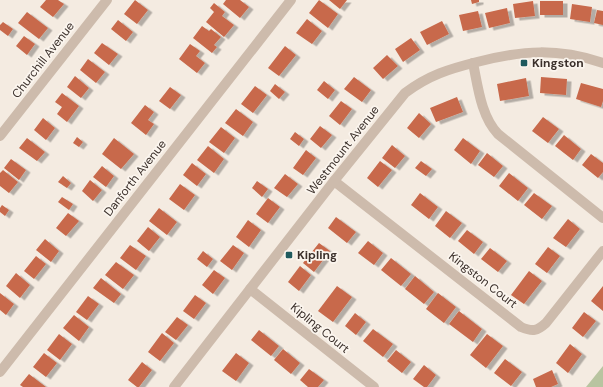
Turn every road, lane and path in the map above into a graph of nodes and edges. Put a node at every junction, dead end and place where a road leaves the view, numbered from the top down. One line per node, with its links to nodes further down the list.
1 (107, 0): 5 (street, Churchill Avenue)
2 (291, 0): 10 (street, Danforth Avenue)
3 (473, 63): 4 (street, Westmount Avenue); 6 (street, Westmount Avenue); 7 (street)
4 (603, 63)
5 (0, 136)
6 (334, 181): 8 (street, Kingston Court); 9 (street, Westmount Avenue)
7 (603, 218)
8 (603, 251)
9 (250, 289): 11 (street, Westmount Avenue); 12 (street, Kipling Court)
10 (0, 372)
11 (174, 387)
12 (374, 387)

